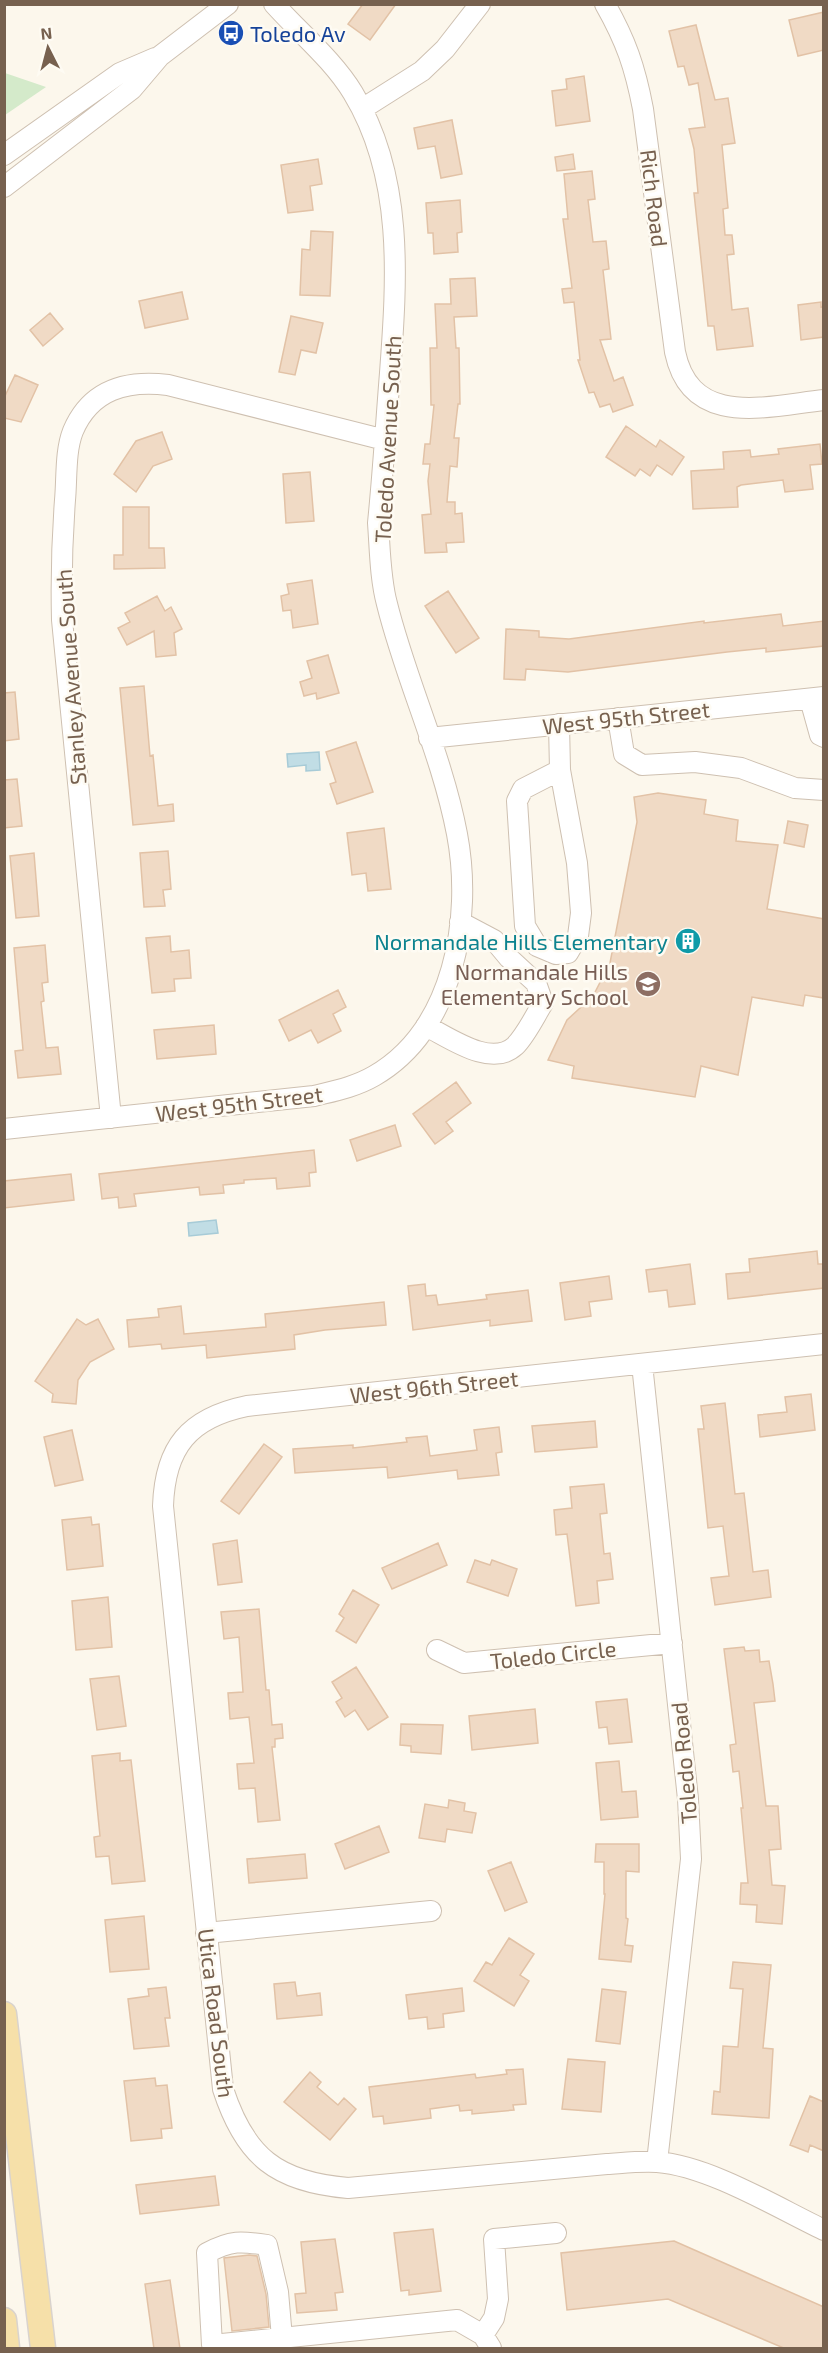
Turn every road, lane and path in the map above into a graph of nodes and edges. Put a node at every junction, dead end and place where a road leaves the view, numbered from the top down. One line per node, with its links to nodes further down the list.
1 (228, 4): 5 (street)
2 (274, 4): 6 (street, Toledo Avenue South)
3 (480, 4): 6 (street)
4 (604, 4): 9 (street, Rich Road)
5 (160, 56): 7 (street); 8 (street)
6 (362, 110): 10 (street, Toledo Avenue South)
7 (4, 155)
8 (4, 187)
9 (824, 399)
10 (385, 440): 15 (street, Toledo Avenue South); 21 (street, Stanley Avenue South)
11 (817, 698): 12 (street, West 95th Street); 14 (street)
12 (618, 718): 13 (street, West 95th Street); 17 (street)
13 (559, 724): 15 (street, West 95th Street); 16 (street)
14 (824, 737)
15 (429, 738): 18 (street, Toledo Avenue South)
16 (560, 770): 16 (street)
17 (824, 790)
18 (460, 922): 19 (street, Toledo Avenue South); 20 (street)
19 (438, 1005): 20 (street, West 95th Street)
20 (426, 1026): 21 (street, West 95th Street)
21 (111, 1118): 22 (street, West 95th Street)
22 (4, 1129)
23 (824, 1344): 24 (street, West 96th Street)
24 (642, 1364): 25 (street, West 96th Street); 26 (street, Toledo Road)
25 (169, 1564): 29 (street, Utica Road South)
26 (672, 1643): 27 (street, Toledo Circle); 31 (street, Toledo Road)
27 (437, 1650)
28 (431, 1911): 29 (street)
29 (206, 1933): 31 (street, Utica Road South)
30 (4, 2014): 38 (main road)
31 (657, 2162): 32 (street, Utica Road South)
32 (824, 2230)
33 (556, 2233): 36 (street)
34 (4, 2320): 37 (main road)
35 (282, 2338): 35 (street); 36 (street)
36 (487, 2342)
37 (7, 2349)
38 (44, 2349)

